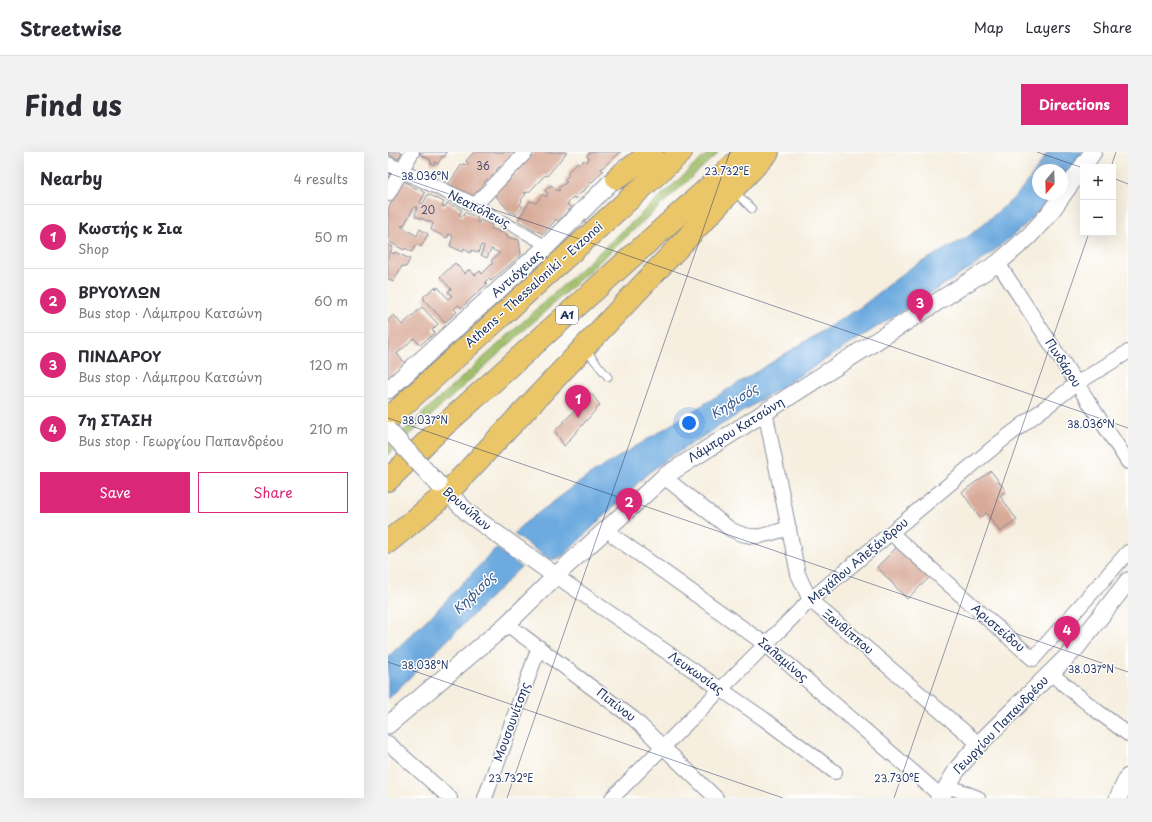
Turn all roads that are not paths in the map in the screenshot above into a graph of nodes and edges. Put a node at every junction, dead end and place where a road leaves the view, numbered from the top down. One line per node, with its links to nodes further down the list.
1 (412, 152): 10 (street)
2 (526, 152): 14 (street)
3 (640, 152): 11 (street, Αντιόχειας)
4 (652, 152): 11 (highway)
5 (680, 152): 24 (highway, Athens - Thessaloniki - Evzonoi)
6 (748, 152): 27 (highway, Α1)
7 (768, 152): 12 (highway)
8 (1093, 152): 17 (street, Λάμπρου Κατσώνη)
9 (388, 164): 10 (street, Νεαπόλεως)
10 (401, 171): 13 (street); 14 (street, Νεαπόλεως)
11 (617, 178): 16 (street, Αντιόχειας)
12 (732, 190): 15 (lane); 18 (highway)
13 (388, 194)
14 (475, 205): 16 (street, Νεαπόλεως)
15 (752, 209)
16 (547, 246): 22 (street, Αντιόχειας)
17 (998, 263): 21 (street, Πινδάρου); 23 (street, Λάμπρου Κατσώνη)
18 (584, 347): 20 (lane); 29 (highway)
19 (1128, 352): 21 (street, Μεγάλου Αλεξάνδρου)
20 (608, 377)
21 (1076, 384): 26 (street, Πινδάρου); 31 (street, Μεγάλου Αλεξάνδρου)
22 (388, 390)
23 (765, 411): 30 (street, Ξανθίππου); 35 (street, Λάμπρου Κατσώνη)
24 (388, 419)
25 (388, 430): 29 (street, Βρυούλων, bridge)
26 (1128, 462)
27 (388, 480)
28 (669, 481): 30 (street)
29 (443, 488): 33 (highway); 35 (street, Βρυούλων)
30 (789, 528): 37 (street, Ξανθίππου)
31 (892, 534): 34 (street, Αριστείδου); 37 (street, Μεγάλου Αλεξάνδρου)
32 (615, 537): 39 (street, Σαλαμίνος)
33 (388, 542)
34 (1128, 552)
35 (551, 573): 38 (street, Λάμπρου Κατσώνη); 42 (street, Λευκωσίας)
36 (1128, 581): 41 (street, Γεωργίου Παπανδρέου)
37 (810, 600): 39 (street, Μεγάλου Αλεξάνδρου); 46 (street, Ξανθίππου)
38 (507, 624): 40 (street, Πιπίνου); 43 (street, Λάμπρου Κατσώνη)
39 (765, 644): 42 (street, Μεγάλου Αλεξάνδρου); 50 (street, Σαλαμίνος)
40 (539, 647): 47 (street, Πιπίνου); 53 (street, Μουσουνίτσης)
41 (1050, 672): 44 (street); 46 (street, Γεωργίου Παπανδρέου)
42 (719, 690): 47 (street, Μεγάλου Αλεξάνδρου); 48 (street, Λευκωσίας)
43 (388, 725)
44 (1128, 734)
45 (388, 743): 52 (street)
46 (979, 744): 50 (street, Γεωργίου Παπανδρέου)
47 (664, 746): 51 (street, Μεγάλου Αλεξάνδρου); 54 (street, Πιπίνου)
48 (835, 772)
49 (1128, 777): 56 (street)
50 (943, 793): 55 (street, Σαλαμίνος)
51 (618, 795)
52 (450, 798)
53 (485, 798)
54 (716, 798)
55 (978, 798)
56 (1118, 798)

